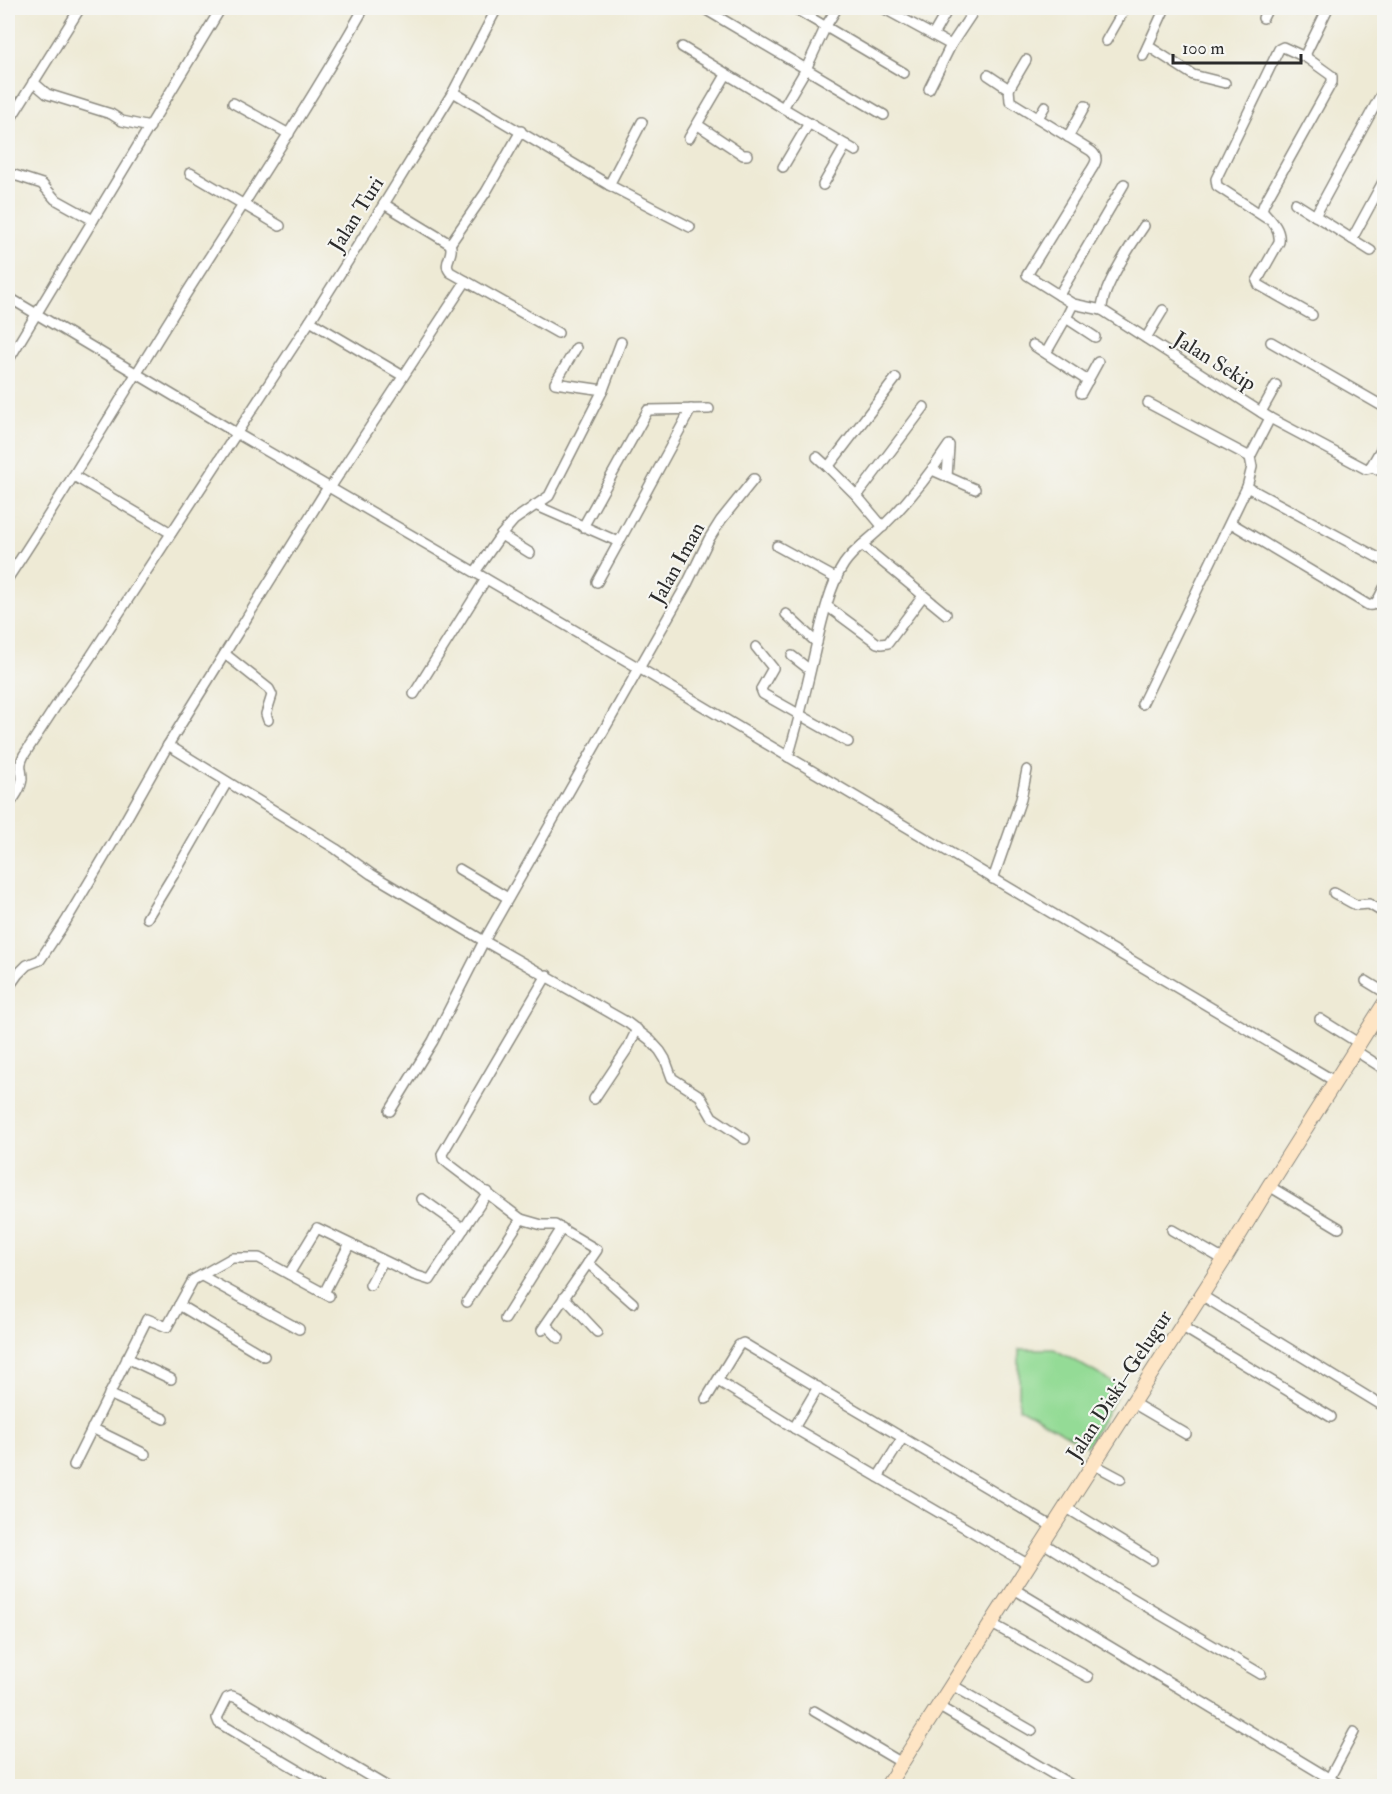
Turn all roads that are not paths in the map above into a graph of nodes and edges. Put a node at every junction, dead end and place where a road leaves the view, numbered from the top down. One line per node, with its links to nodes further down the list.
1 (80, 8): 30 (street)
2 (221, 8): 46 (street)
3 (364, 8): 48 (street)
4 (497, 8): 35 (street, Jalan Turi)
5 (703, 8): 26 (street)
6 (794, 8): 17 (street)
7 (837, 8): 17 (street)
8 (883, 8): 14 (street)
9 (1125, 8): 19 (street)
10 (1165, 8): 21 (street)
11 (1268, 8): 16 (street)
12 (1328, 8): 24 (street)
13 (948, 9): 18 (street)
14 (895, 10): 18 (street)
15 (971, 15): 20 (street)
16 (1263, 18)
17 (826, 26): 26 (street); 27 (street)
18 (933, 34): 20 (street)
19 (1106, 41)
20 (951, 45): 32 (street)
21 (1148, 46): 23 (street); 31 (street)
22 (682, 47): 28 (street)
23 (1143, 56)
24 (1307, 58): 66 (street); 66 (street)
25 (1026, 60): 33 (street)
26 (806, 69): 39 (street); 40 (street)
27 (904, 73)
28 (726, 75): 39 (street); 45 (street)
29 (988, 75): 33 (street)
30 (33, 82): 41 (street); 46 (street)
31 (1225, 83)
32 (929, 89)
33 (1009, 89): 42 (street)
34 (1384, 90): 64 (street)
35 (453, 92): 47 (street); 62 (street, Jalan Turi)
36 (233, 103): 48 (street)
37 (1044, 106): 42 (street)
38 (1085, 106): 49 (street)
39 (783, 108): 44 (street)
40 (884, 115)
41 (9, 117)
42 (1038, 118): 49 (street)
43 (642, 122): 59 (street)
44 (809, 123): 51 (street); 54 (street)
45 (698, 125): 50 (street); 53 (street)
46 (150, 127): 65 (street)
47 (521, 131): 59 (street); 71 (street)
48 (289, 134): 63 (street)
49 (1068, 136): 74 (street)
50 (689, 138)
51 (846, 145): 52 (street); 60 (street)
52 (856, 151)
53 (747, 155)
54 (783, 167)
55 (8, 172): 65 (street)
56 (190, 173): 63 (street)
57 (1384, 180): 70 (street)
58 (1124, 184): 74 (street)
59 (609, 185): 69 (street)
60 (823, 185)
61 (1295, 203): 64 (street)
62 (384, 204): 71 (street); 82 (street, Jalan Turi)
63 (243, 205): 67 (street); 93 (street)
64 (1315, 216): 70 (street)
65 (93, 220): 79 (street)
66 (1275, 224): 80 (street)
67 (280, 226)
68 (1144, 226): 77 (street)
69 (690, 227)
70 (1352, 239): 72 (street)
71 (450, 244): 73 (street)
72 (1371, 251)
73 (466, 281): 83 (street); 94 (street)
74 (1059, 295): 76 (street)
75 (8, 297): 79 (street)
76 (1073, 304): 77 (street); 81 (street)
77 (1102, 310): 85 (street, Jalan Sekip)
78 (1163, 310): 85 (street)
79 (36, 314): 91 (street); 93 (street)
80 (1312, 315)
81 (1066, 318): 84 (street); 90 (street)
82 (310, 321): 94 (street); 107 (street, Jalan Turi)
83 (558, 333)
84 (1095, 338)
85 (1146, 338): 105 (street, Jalan Sekip)
86 (621, 342): 98 (street)
87 (1271, 342): 102 (street)
88 (1033, 345): 90 (street)
89 (576, 348): 98 (street)
90 (1046, 353): 96 (street)
91 (8, 361)
92 (1098, 362): 96 (street)
93 (136, 374): 107 (street); 115 (street)
94 (403, 376): 118 (street)
95 (896, 378): 112 (street)
96 (1088, 381): 99 (street)
97 (1276, 385): 105 (street)
98 (603, 390): 122 (street)
99 (1081, 393)
100 (1148, 403): 110 (street)
101 (924, 407): 121 (street)
102 (1384, 407)
103 (691, 409): 104 (street); 124 (street); 128 (street)
104 (709, 409)
105 (1261, 412): 106 (street, Jalan Sekip)
106 (1270, 418): 110 (street); 111 (street, Jalan Sekip)
107 (236, 433): 118 (street); 126 (street, Jalan Turi)
108 (1384, 444): 111 (street)
109 (818, 457): 112 (street)
110 (1250, 457): 119 (street)
111 (1371, 466): 114 (street)
112 (828, 467): 121 (street)
113 (932, 470): 116 (street); 116 (street); 125 (street)
114 (1384, 473)
115 (74, 476): 126 (street); 134 (street)
116 (947, 477): 120 (street)
117 (754, 479): 147 (street, Jalan Iman)
118 (329, 487): 133 (street); 145 (street)
119 (1247, 487): 123 (street); 132 (street)
120 (975, 489)
121 (857, 496): 125 (street)
122 (535, 506): 124 (street); 127 (street)
123 (1231, 523): 138 (street); 150 (street)
124 (583, 527): 128 (street)
125 (883, 527): 129 (street)
126 (171, 533): 158 (street, Jalan Turi)
127 (501, 535): 131 (street); 133 (street)
128 (619, 542): 137 (street)
129 (862, 545): 136 (street); 139 (street)
130 (777, 546): 136 (street)
131 (530, 553)
132 (1384, 561)
133 (475, 573): 135 (street)
134 (8, 578)
135 (486, 579): 147 (street); 149 (street)
136 (837, 579): 140 (street)
137 (597, 582)
138 (1384, 588)
139 (923, 596): 140 (street); 142 (street)
140 (827, 606): 143 (street)
141 (786, 614): 143 (street)
142 (946, 614)
143 (817, 642): 148 (street)
144 (756, 647): 151 (street)
145 (225, 654): 152 (street); 154 (street)
146 (792, 656): 148 (street)
147 (639, 668): 155 (street); 162 (street, Jalan Iman)
148 (810, 670): 151 (street)
149 (414, 694)
150 (1142, 704)
151 (800, 715): 153 (street); 155 (street)
152 (268, 720)
153 (848, 742)
154 (168, 745): 157 (street); 168 (street)
155 (788, 758): 160 (street)
156 (1027, 770): 160 (street)
157 (227, 782): 164 (street); 165 (street)
158 (8, 806)
159 (459, 869): 162 (street)
160 (993, 879): 175 (street)
161 (1334, 892): 163 (street)
162 (508, 898): 165 (street, Jalan Iman)
163 (1384, 913)
164 (147, 918)
165 (484, 941): 166 (street); 177 (street, Jalan Iman)
166 (547, 975): 172 (street); 180 (street)
167 (1366, 981): 169 (street)
168 (8, 988)
169 (1384, 992)
170 (1384, 1004): 173 (main road, Jalan Diski–Gelugur)
171 (1320, 1019): 173 (street)
172 (637, 1029): 176 (street); 178 (street)
173 (1358, 1048): 174 (street); 175 (main road, Jalan Diski–Gelugur)
174 (1384, 1069)
175 (1336, 1082): 179 (main road, Jalan Diski–Gelugur)
176 (594, 1099)
177 (390, 1111)
178 (745, 1138)
179 (1269, 1186): 184 (street); 188 (main road, Jalan Diski–Gelugur)
180 (488, 1192): 182 (street); 185 (street)
181 (422, 1199): 185 (street)
182 (521, 1219): 183 (street); 196 (street)
183 (562, 1228): 190 (street); 199 (street)
184 (1339, 1228)
185 (464, 1229): 189 (street)
186 (1172, 1230): 188 (street)
187 (349, 1245): 189 (street); 191 (street); 191 (street)
188 (1224, 1260): 194 (main road, Jalan Diski–Gelugur)
189 (383, 1261): 193 (street)
190 (588, 1263): 195 (street); 197 (street)
191 (289, 1274): 192 (street)
192 (202, 1276): 198 (street); 201 (street)
193 (370, 1285)
194 (1202, 1295): 200 (main road, Jalan Diski–Gelugur); 212 (street)
195 (564, 1298): 202 (street); 203 (street)
196 (467, 1302)
197 (633, 1304)
198 (179, 1305): 204 (street); 205 (street)
199 (505, 1319)
200 (1181, 1326): 211 (main road, Jalan Diski–Gelugur); 213 (street)
201 (299, 1329)
202 (597, 1332)
203 (559, 1338)
204 (264, 1356)
205 (127, 1358): 206 (street); 209 (street)
206 (171, 1379)
207 (718, 1381): 208 (street); 210 (street); 216 (street)
208 (818, 1387): 216 (street); 218 (street)
209 (109, 1394): 214 (street); 215 (street)
210 (706, 1399)
211 (1133, 1402): 217 (street); 220 (main road, Jalan Diski–Gelugur)
212 (1383, 1406)
213 (1331, 1417)
214 (164, 1419)
215 (92, 1428): 219 (street); 221 (street)
216 (794, 1428): 222 (street)
217 (1186, 1434)
218 (903, 1437): 222 (street); 225 (street)
219 (145, 1454)
220 (1093, 1464): 223 (street); 224 (main road, Jalan Diski–Gelugur)
221 (74, 1465)
222 (878, 1477): 228 (street)
223 (1121, 1479)
224 (1065, 1507): 225 (main road, Jalan Diski–Gelugur); 227 (street)
225 (1053, 1527): 226 (main road, Jalan Diski–Gelugur)
226 (1043, 1543): 228 (main road, Jalan Diski–Gelugur); 231 (street)
227 (1152, 1560)
228 (1029, 1565): 229 (main road, Jalan Diski–Gelugur)
229 (1014, 1589): 230 (main road, Jalan Diski–Gelugur); 239 (street)
230 (992, 1624): 232 (street); 233 (main road, Jalan Diski–Gelugur)
231 (1261, 1674)
232 (1088, 1677)
233 (952, 1685): 234 (main road, Jalan Diski–Gelugur); 236 (street)
234 (938, 1706): 238 (main road, Jalan Diski–Gelugur); 243 (street)
235 (814, 1711): 238 (street)
236 (1032, 1731)
237 (1354, 1732): 239 (street)
238 (902, 1763): 242 (main road, Jalan Diski–Gelugur)
239 (1329, 1779): 244 (street)
240 (325, 1786): 241 (street)
241 (386, 1786)
242 (887, 1786)
243 (1073, 1786)
244 (1342, 1786)

